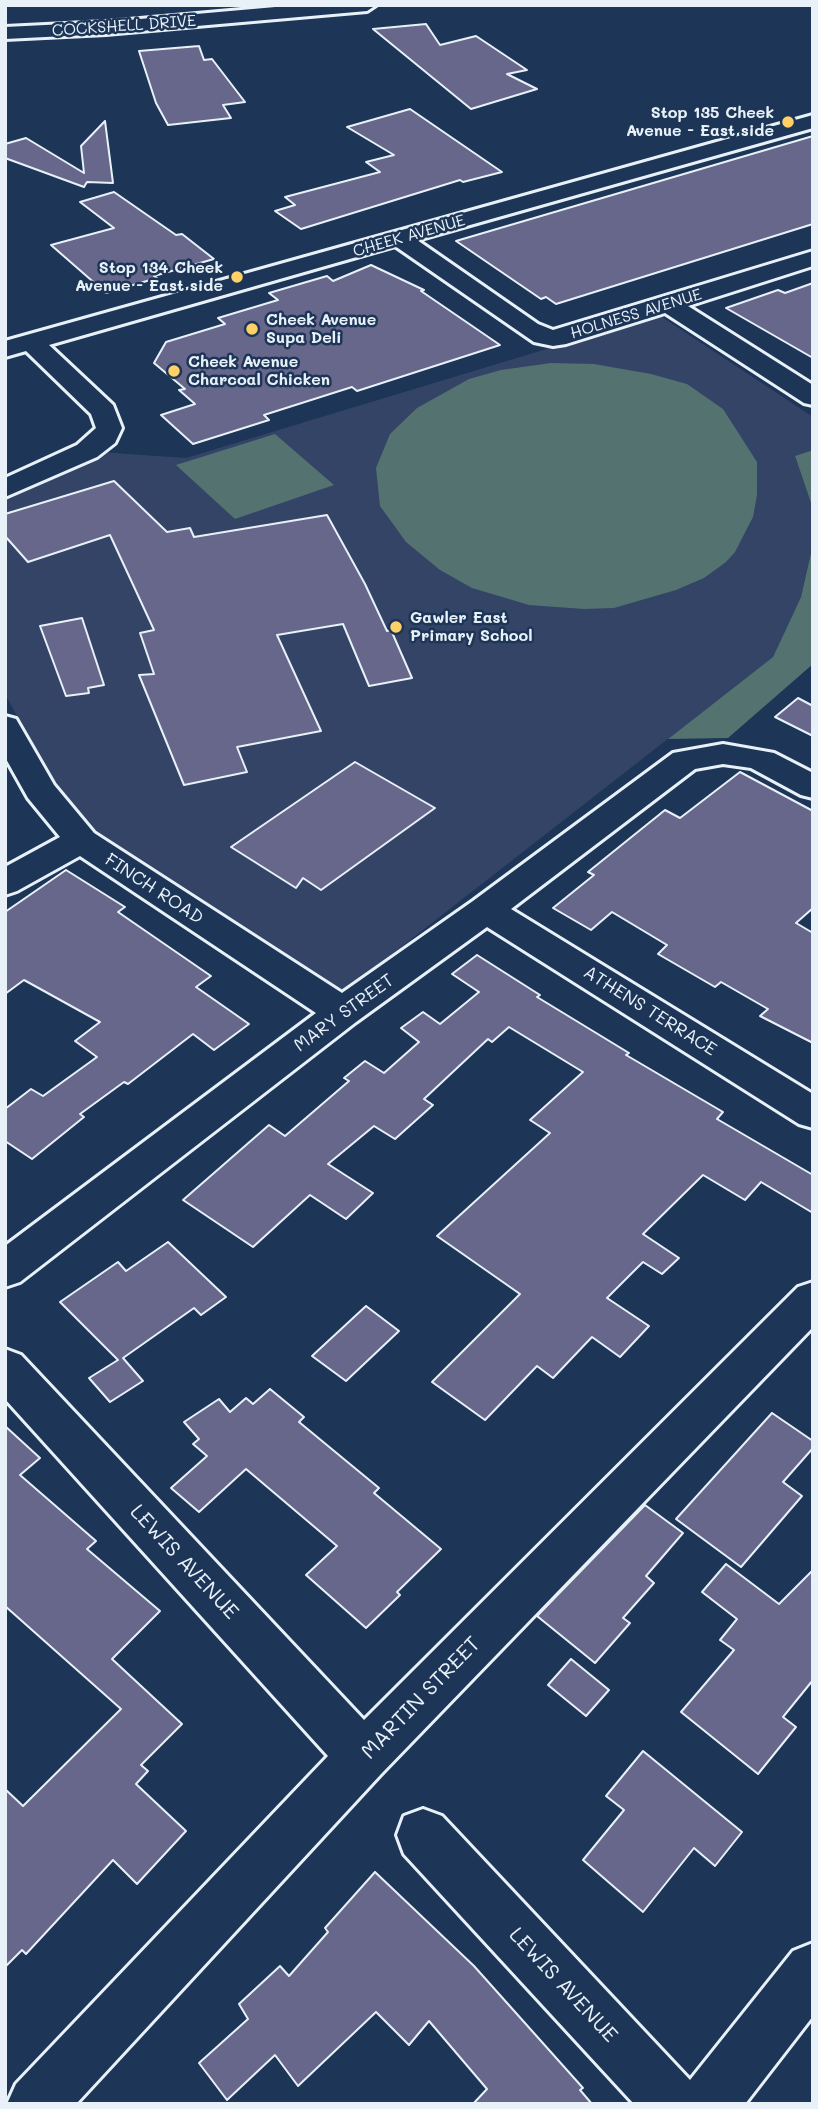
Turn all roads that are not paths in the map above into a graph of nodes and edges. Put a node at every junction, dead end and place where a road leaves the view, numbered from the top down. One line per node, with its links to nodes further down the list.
1 (367, 5): 2 (street, COCKSHELL DRIVE)
2 (5, 33)
3 (813, 121): 4 (street, CHEEK AVENUE)
4 (400, 239): 6 (street, HOLNESS AVENUE); 7 (street, CHEEK AVENUE)
5 (813, 258): 6 (street, HOLNESS AVENUE)
6 (668, 304): 9 (street)
7 (31, 342): 8 (street, CHEEK AVENUE); 10 (street)
8 (5, 349)
9 (813, 397)
10 (5, 489)
11 (5, 726): 13 (street, FINCH ROAD)
12 (813, 787): 15 (street, MARY STREET)
13 (82, 841): 14 (street); 16 (street, FINCH ROAD)
14 (5, 883)
15 (486, 909): 16 (street, MARY STREET); 17 (street, ATHENS TERRACE)
16 (343, 1012): 18 (street, MARY STREET)
17 (813, 1113)
18 (5, 1270)
19 (813, 1299): 21 (street, MARTIN STREET)
20 (5, 1368): 21 (street, LEWIS AVENUE)
21 (363, 1756): 24 (street, MARTIN STREET)
22 (423, 1835): 25 (street, LEWIS AVENUE)
23 (812, 1974): 26 (street)
24 (36, 2104)
25 (673, 2104)
26 (708, 2104)

